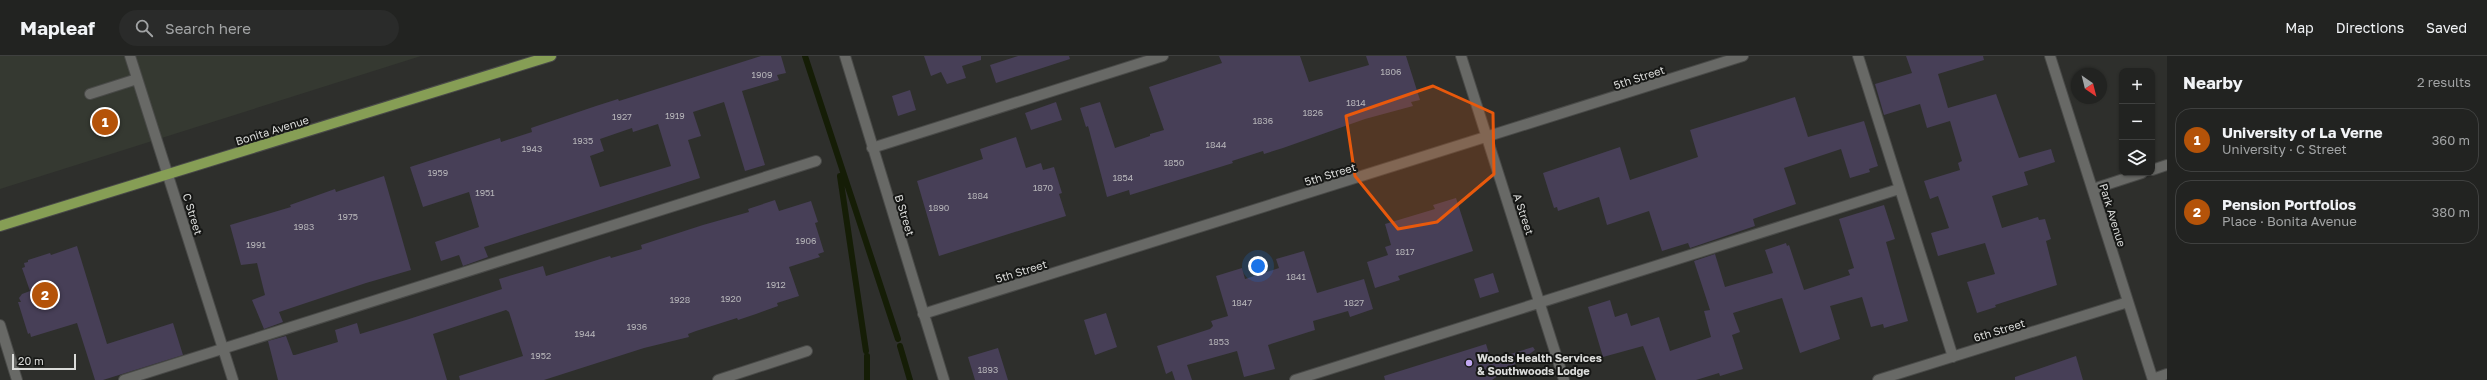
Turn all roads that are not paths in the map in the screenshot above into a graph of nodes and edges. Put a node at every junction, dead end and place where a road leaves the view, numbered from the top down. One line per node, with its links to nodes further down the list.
1 (130, 56): 9 (street, C Street)
2 (551, 56): 16 (main road, Bonita Avenue)
3 (845, 56): 12 (street, B Street)
4 (1163, 56): 12 (street)
5 (1461, 56): 11 (street, A Street)
6 (1744, 56): 11 (street, 5th Street)
7 (1858, 56): 18 (street)
8 (2050, 56): 19 (street, Park Avenue)
9 (137, 79): 10 (street); 16 (street, C Street)
10 (90, 94)
11 (1487, 138): 22 (street, A Street); 23 (street, 5th Street)
12 (872, 148): 23 (street, B Street)
13 (816, 161): 25 (street)
14 (2167, 165): 15 (street)
15 (2155, 169)
16 (168, 174): 20 (main road, Bonita Avenue); 25 (street, C Street)
17 (2133, 176): 19 (street)
18 (1899, 189): 22 (street); 27 (street)
19 (2093, 189): 21 (street, Park Avenue)
20 (0, 226)
21 (2128, 302): 27 (street, 6th Street); 29 (street, Park Avenue)
22 (1540, 303): 35 (street); 36 (street, A Street)
23 (923, 314): 34 (street, B Street)
24 (0, 325): 30 (street)
25 (222, 349): 31 (street); 32 (street, C Street)
26 (807, 351): 33 (street)
27 (1953, 357): 37 (street, 6th Street)
28 (2167, 374): 29 (street)
29 (2153, 379)
30 (17, 380)
31 (124, 380)
32 (233, 380)
33 (718, 380)
34 (944, 380)
35 (1295, 380)
36 (1564, 380)
37 (1878, 380)

